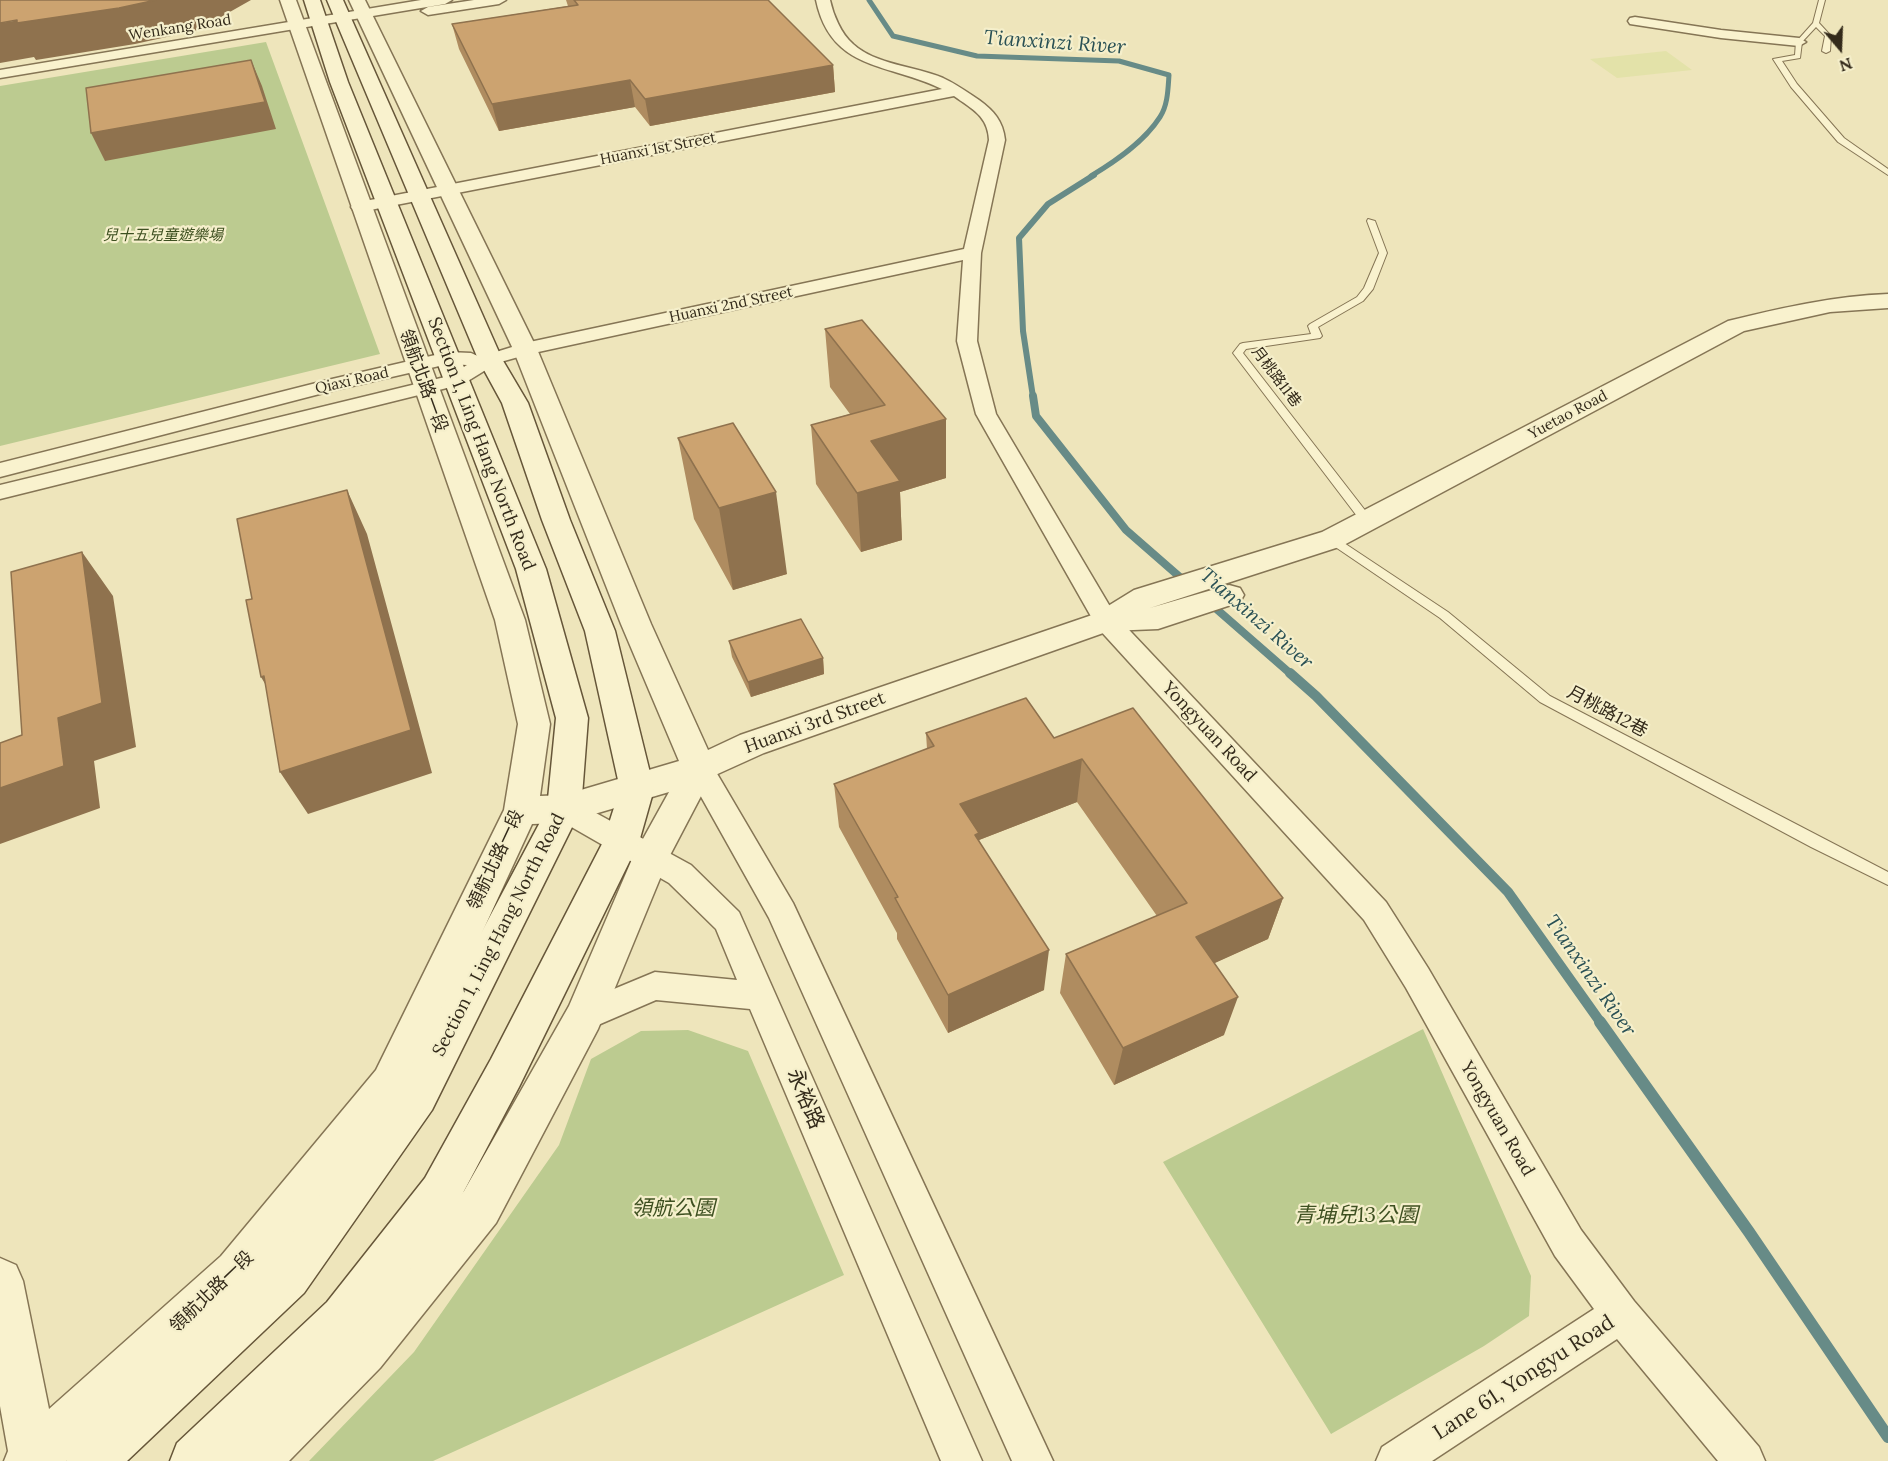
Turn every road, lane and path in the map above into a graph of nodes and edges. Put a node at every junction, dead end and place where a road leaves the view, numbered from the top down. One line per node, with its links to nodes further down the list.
1 (445, 0): 5 (street, Wenkang Road)
2 (499, 0): 5 (street, Wenkang Road)
3 (823, 0): 11 (street, Yongyuan Road)
4 (1822, 0): 7 (lane)
5 (327, 10): 10 (street, Wenkang Road); 13 (street, Section 1, Ling Hang North Road); 14 (street, 領航北路一段)
6 (1635, 21): 8 (street)
7 (1816, 23): 8 (lane); 9 (lane)
8 (1799, 42): 12 (lane)
9 (1826, 51)
10 (0, 74)
11 (957, 91): 13 (street, Huanxi 1st Street); 16 (street, Yongyuan Road)
12 (1888, 173)
13 (432, 192): 14 (street, Huanxi 1st Street); 19 (street); 20 (street, Section 1, Ling Hang North Road)
14 (373, 204): 21 (street, 領航北路一段)
15 (1371, 221): 25 (lane, 月桃路11巷)
16 (972, 253): 19 (street, Huanxi 2nd Street); 27 (street, Yongyuan Road)
17 (1888, 301): 22 (street, Yuetao Road)
18 (1888, 317): 22 (street, Yuetao Road)
19 (525, 349): 20 (street, Huanxi 2nd Street); 28 (street)
20 (490, 359): 21 (street, Qiaxi Road); 29 (street, Section 1, Ling Hang North Road)
21 (436, 373): 23 (street, Qiaxi Road); 24 (street, Qiaxi Road); 30 (street, Section 1, Ling Hang North Road); 31 (street, 領航北路一段)
22 (1644, 387): 25 (street, Yuetao Road); 26 (street, Yuetao Road)
23 (0, 470)
24 (0, 492)
25 (1367, 521): 26 (street, Yuetao Road)
26 (1342, 546): 27 (street, Yuetao Road); 33 (lane, 月桃路12巷)
27 (1106, 621): 28 (street, Huanxi 3rd Street); 37 (street, Yongyuan Road)
28 (699, 768): 29 (street, Huanxi 3rd Street); 32 (street); 43 (street)
29 (637, 789): 30 (street, Huanxi 3rd Street); 32 (street, Section 1, Ling Hang North Road)
30 (564, 809): 31 (street, Huanxi 3rd Street); 32 (street, 永裕路); 39 (street, Section 1, Ling Hang North Road)
31 (521, 810): 38 (street, 領航北路一段)
32 (636, 850): 34 (street, 永裕路); 35 (street); 40 (street, Section 1, Ling Hang North Road)
33 (1888, 879)
34 (760, 996): 35 (street); 42 (street, 永裕路)
35 (584, 1016): 41 (street)
36 (0, 1281): 38 (street)
37 (1621, 1314): 44 (street, Lane 61, Yongyu Road); 45 (street, Yongyuan Road)
38 (33, 1459)
39 (91, 1461)
40 (195, 1461)
41 (254, 1461)
42 (962, 1461)
43 (1033, 1461)
44 (1396, 1461)
45 (1745, 1461)

